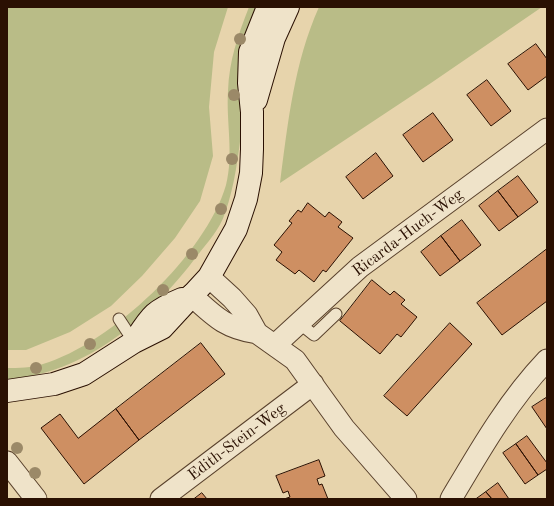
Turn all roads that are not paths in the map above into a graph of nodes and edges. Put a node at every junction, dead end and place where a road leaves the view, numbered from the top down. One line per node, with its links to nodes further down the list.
1 (268, 7): 3 (street)
2 (288, 7): 3 (street)
3 (252, 112): 5 (street)
4 (547, 129): 9 (street, Ricarda-Huch-Weg)
5 (209, 277): 6 (street); 10 (street)
6 (191, 296): 10 (street); 11 (street)
7 (336, 314): 9 (lane)
8 (119, 319): 11 (lane)
9 (299, 323): 12 (street, Ricarda-Huch-Weg)
10 (257, 333): 12 (street)
11 (134, 342): 15 (street)
12 (275, 345): 14 (street)
13 (547, 360): 20 (street)
14 (313, 384): 18 (street, Edith-Stein-Weg); 19 (street)
15 (7, 391)
16 (7, 462): 17 (street)
17 (36, 499)
18 (161, 499)
19 (406, 499)
20 (452, 499)

